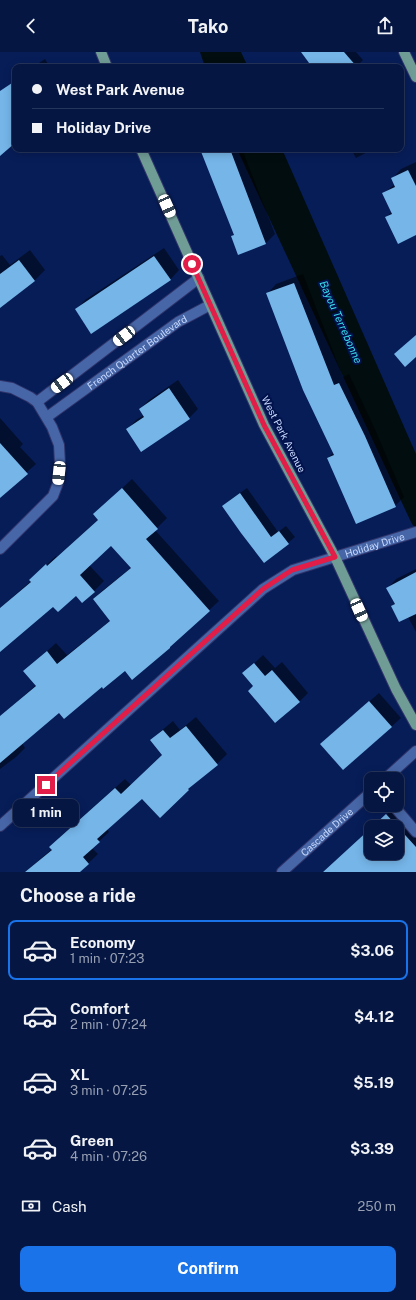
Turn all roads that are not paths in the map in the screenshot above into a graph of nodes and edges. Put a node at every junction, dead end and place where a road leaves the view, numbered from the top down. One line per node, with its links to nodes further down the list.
1 (100, 52): 3 (main road)
2 (404, 52): 4 (main road)
3 (105, 64)
4 (416, 77)
5 (142, 152): 6 (main road, West Park Avenue)
6 (199, 278): 7 (main road, West Park Avenue); 9 (street, French Quarter Boulevard)
7 (210, 304): 10 (street, French Quarter Boulevard); 13 (main road, West Park Avenue)
8 (0, 386): 9 (street)
9 (37, 402): 10 (street)
10 (47, 417): 12 (street)
11 (416, 532): 13 (street, Holiday Drive)
12 (0, 549)
13 (335, 557): 14 (main road, West Park Avenue); 19 (street, Holiday Drive)
14 (416, 725)
15 (416, 751): 16 (street)
16 (393, 772)
17 (364, 798): 21 (street, Cascade Drive)
18 (399, 812): 20 (street)
19 (0, 826)
20 (416, 832)
21 (282, 872)

